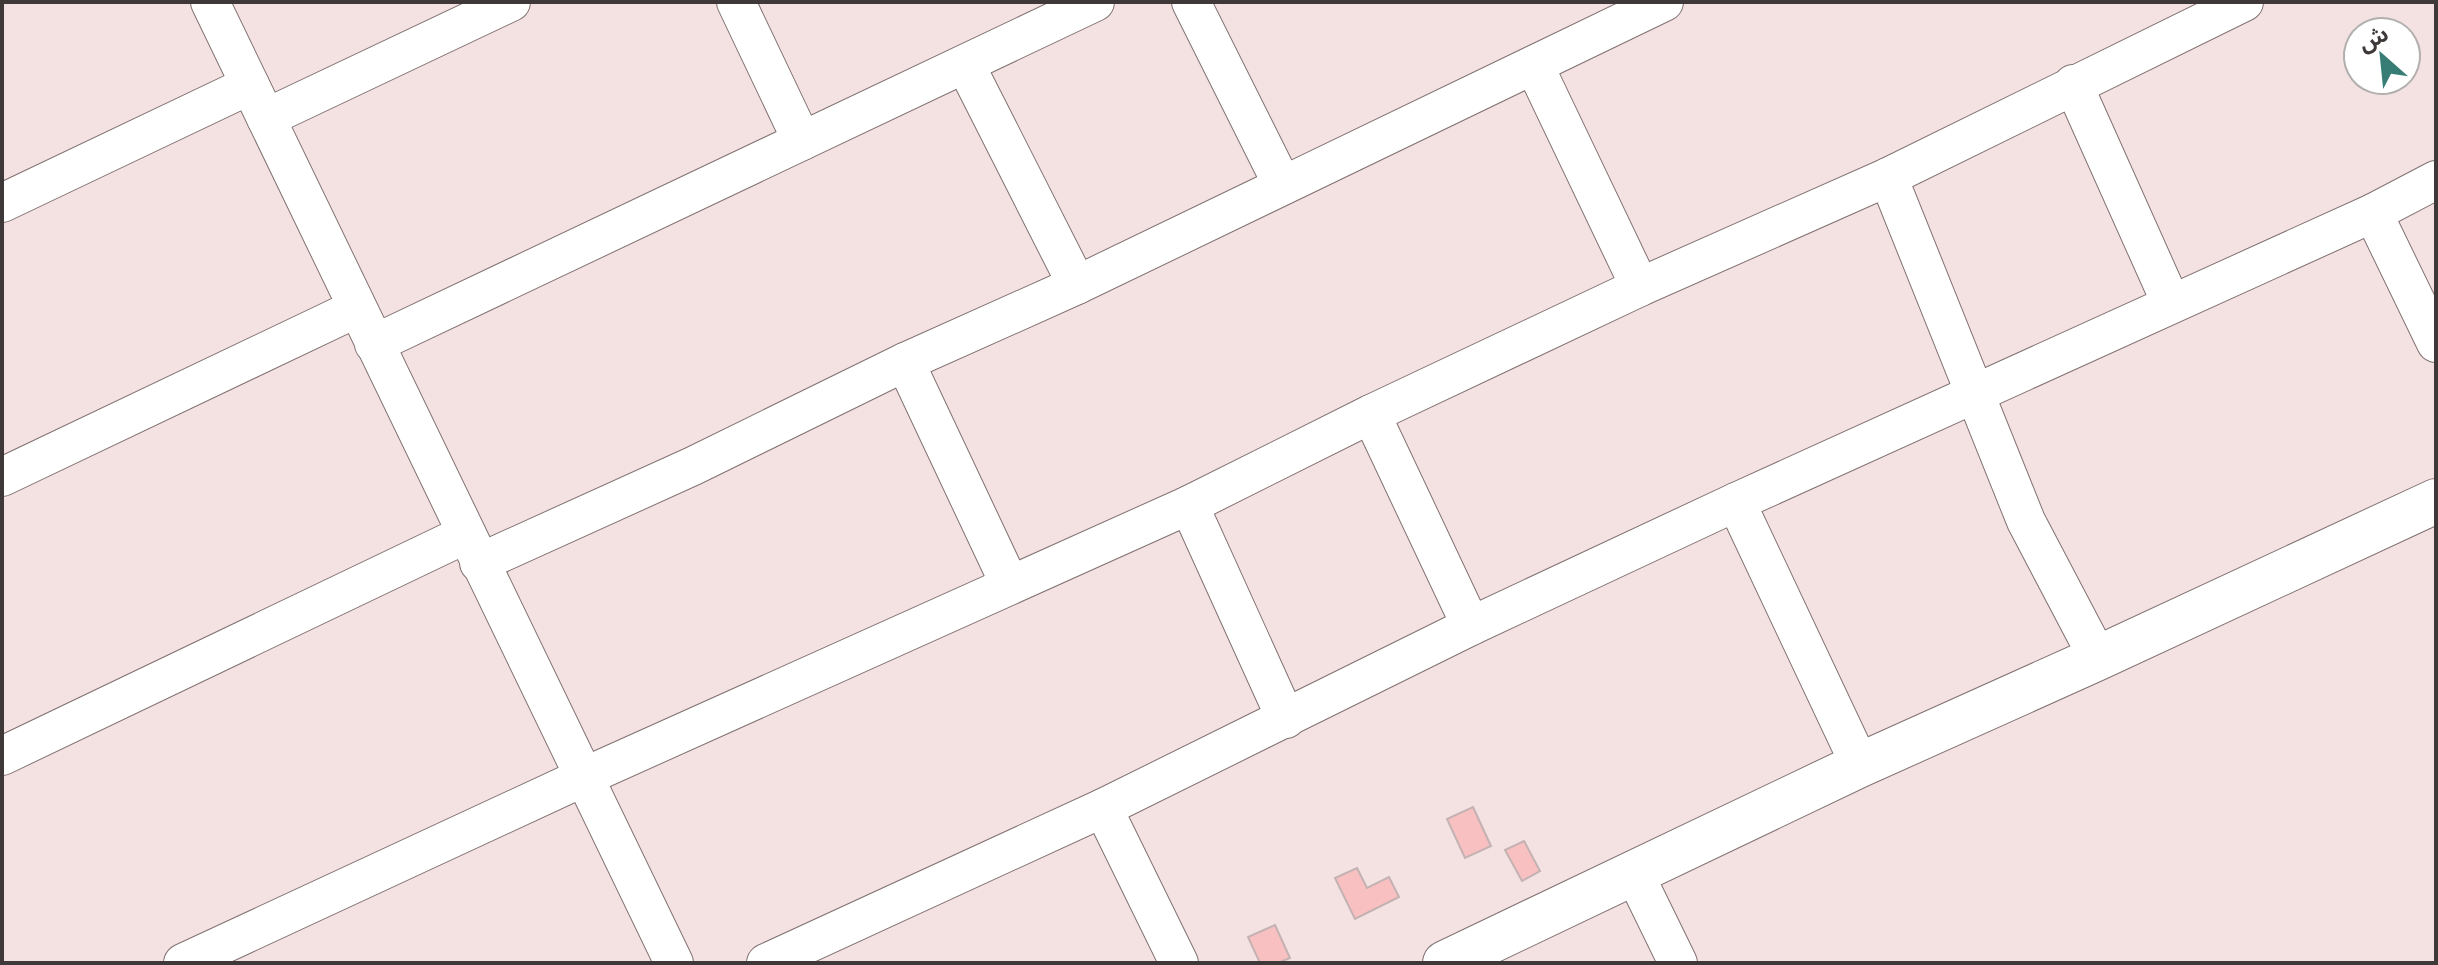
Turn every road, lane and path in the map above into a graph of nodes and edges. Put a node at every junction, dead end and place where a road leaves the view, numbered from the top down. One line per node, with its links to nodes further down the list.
1 (210, 2): 12 (street)
2 (511, 2): 13 (street)
3 (736, 2): 14 (street)
4 (1095, 2): 9 (street)
5 (1191, 2): 17 (street)
6 (1664, 2): 8 (street)
7 (2244, 2): 11 (street)
8 (1619, 11): 10 (street)
9 (965, 64): 14 (street); 20 (street)
10 (1534, 65): 17 (street); 21 (street)
11 (2073, 84): 15 (street); 22 (street)
12 (250, 85): 13 (street); 18 (street)
13 (266, 118): 23 (street)
14 (802, 141): 25 (street)
15 (1888, 177): 21 (street); 27 (street)
16 (2436, 180): 19 (street)
17 (1282, 184): 20 (street)
18 (2, 203)
19 (2373, 213): 22 (street); 24 (street)
20 (1077, 285): 26 (street)
21 (1640, 287): 28 (street)
22 (2171, 303): 27 (street)
23 (357, 308): 25 (street); 29 (street)
24 (2436, 343)
25 (374, 344): 33 (street)
26 (905, 362): 33 (street); 34 (street)
27 (1976, 392): 30 (street); 36 (street)
28 (1371, 414): 31 (street); 35 (street)
29 (2, 477)
30 (1736, 502): 35 (street); 39 (street)
31 (1189, 505): 34 (street); 37 (street)
32 (2433, 508): 36 (street)
33 (473, 548): 38 (street); 40 (street)
34 (1010, 585): 40 (street)
35 (1471, 626): 37 (street)
36 (2098, 658): 39 (street)
37 (1286, 719): 41 (street)
38 (2, 756)
39 (1860, 765): 42 (street)
40 (586, 776): 43 (street); 44 (street)
41 (1103, 808): 45 (street); 46 (street)
42 (1634, 873): 47 (street); 48 (street)
43 (183, 963)
44 (674, 963)
45 (766, 963)
46 (1179, 963)
47 (1445, 963)
48 (1678, 963)

